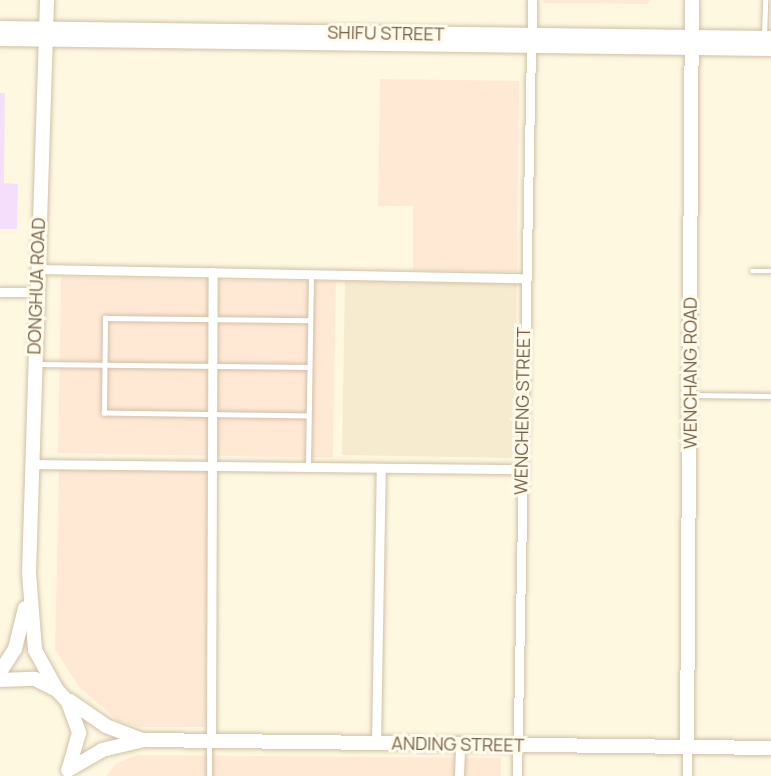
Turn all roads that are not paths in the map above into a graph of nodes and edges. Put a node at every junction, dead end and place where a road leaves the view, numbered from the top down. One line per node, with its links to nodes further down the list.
1 (47, 0): 6 (street, DONGHUA ROAD)
2 (532, 0): 8 (street, WENCHENG STREET)
3 (692, 0): 9 (street, WENCHANG ROAD)
4 (765, 0): 10 (lane)
5 (0, 28): 6 (street, SHIFU STREET)
6 (46, 34): 7 (street, SHIFU STREET); 8 (street, SHIFU STREET); 11 (street, DONGHUA ROAD)
7 (0, 39)
8 (531, 40): 9 (street, SHIFU STREET); 16 (street, WENCHENG STREET)
9 (692, 42): 10 (street, SHIFU STREET); 25 (street, WENCHANG ROAD)
10 (769, 42)
11 (37, 269): 14 (street); 18 (street, DONGHUA ROAD)
12 (752, 271): 13 (lane)
13 (771, 271)
14 (213, 272): 15 (street); 19 (street)
15 (310, 274): 16 (street); 20 (lane)
16 (525, 278): 33 (street, WENCHENG STREET)
17 (0, 292): 18 (street)
18 (36, 292): 21 (street, DONGHUA ROAD)
19 (213, 319): 20 (lane); 22 (lane); 23 (street)
20 (310, 320): 24 (lane)
21 (33, 364): 22 (lane); 29 (street, DONGHUA ROAD)
22 (105, 364): 23 (lane); 27 (lane)
23 (213, 366): 24 (lane); 27 (street)
24 (309, 367): 28 (lane)
25 (690, 394): 26 (lane); 43 (street, WENCHANG ROAD)
26 (771, 396)
27 (213, 415): 28 (lane); 30 (street)
28 (309, 416): 31 (lane)
29 (31, 464): 30 (street); 34 (street, DONGHUA ROAD)
30 (212, 466): 31 (street); 39 (street)
31 (308, 467): 32 (street)
32 (381, 468): 33 (street); 40 (street)
33 (521, 470): 42 (street, WENCHENG STREET)
34 (29, 573): 35 (street); 37 (street)
35 (0, 672)
36 (0, 680): 37 (street)
37 (60, 693): 38 (street); 45 (street)
38 (144, 740): 39 (street, ANDING STREET); 45 (street)
39 (210, 741): 40 (street, ANDING STREET); 46 (lane)
40 (376, 743): 41 (street, ANDING STREET)
41 (460, 744): 42 (street, ANDING STREET); 47 (street)
42 (518, 745): 43 (street, ANDING STREET); 48 (street, WENCHENG STREET)
43 (687, 747): 44 (street, ANDING STREET); 49 (street)
44 (771, 748)
45 (66, 773)
46 (209, 776)
47 (459, 776)
48 (517, 776)
49 (687, 776)

